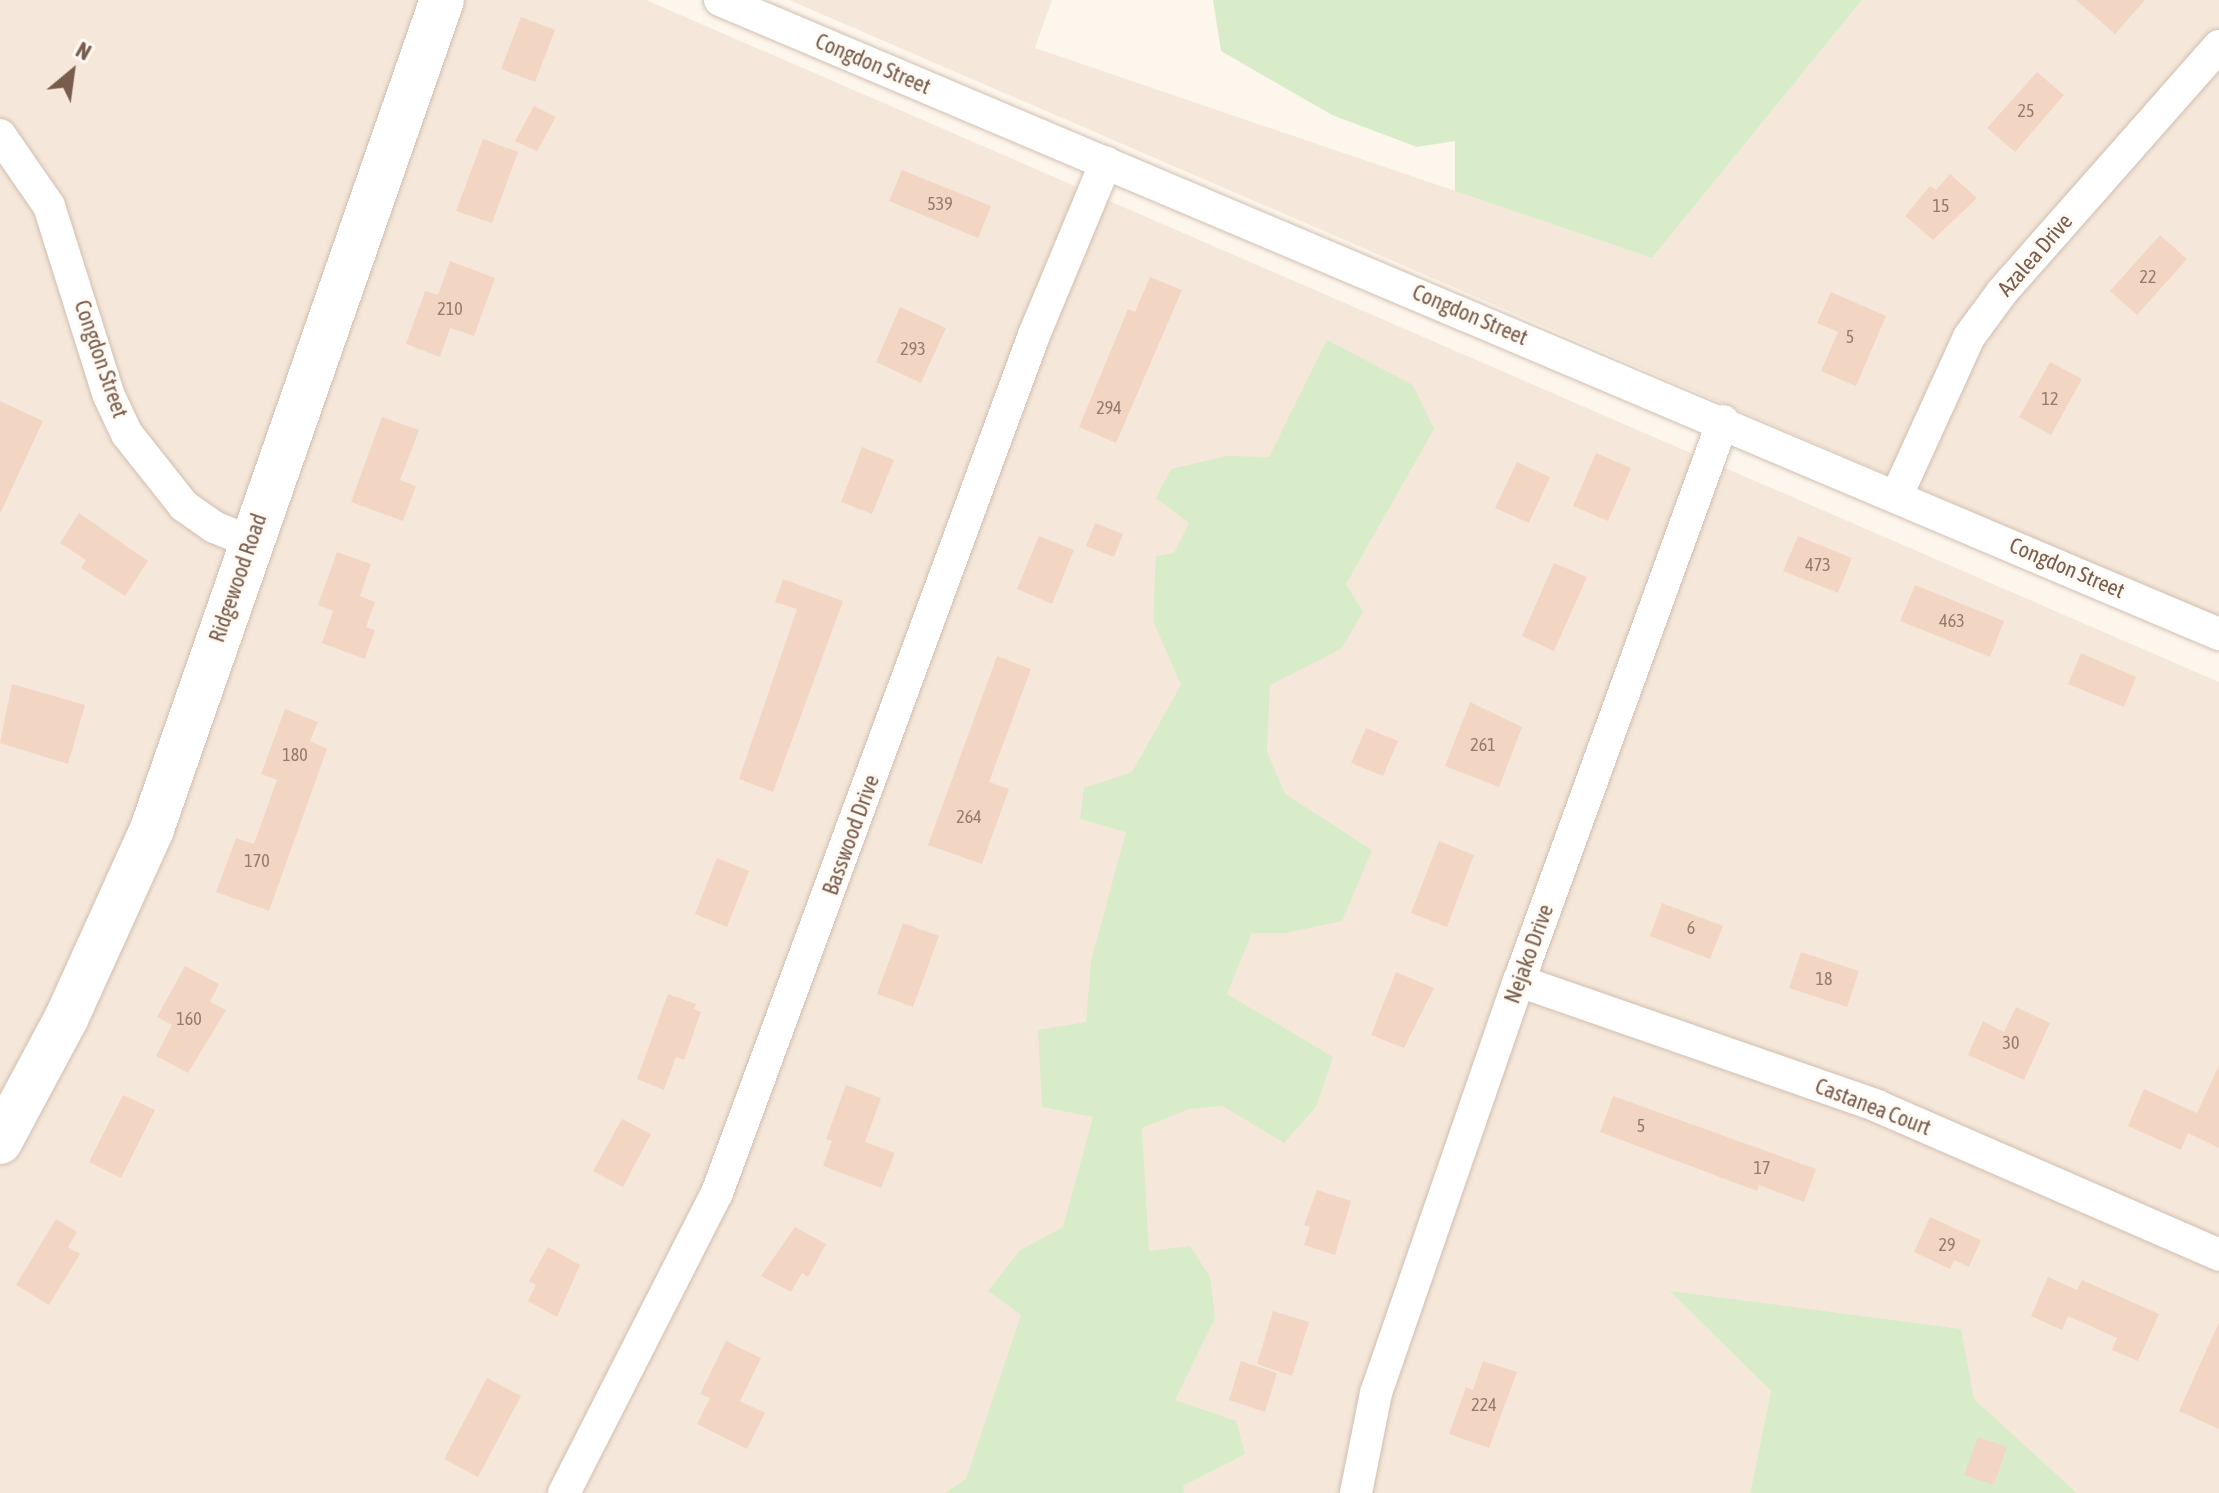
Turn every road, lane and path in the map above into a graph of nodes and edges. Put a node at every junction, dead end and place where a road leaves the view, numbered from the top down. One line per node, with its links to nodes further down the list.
1 (442, 0): 8 (main road, Ridgewood Road)
2 (720, 0): 5 (street, Congdon Street)
3 (2219, 46): 7 (street, Azalea Drive)
4 (0, 135): 8 (street, Congdon Street)
5 (1106, 162): 6 (street, Congdon Street); 13 (street, Basswood Drive)
6 (1723, 421): 7 (street, Congdon Street); 10 (street, Nejako Drive)
7 (1897, 495): 9 (street, Congdon Street)
8 (251, 542): 11 (main road, Ridgewood Road)
9 (2219, 634)
10 (1519, 981): 12 (street, Castanea Court); 14 (street, Nejako Drive)
11 (0, 1142)
12 (2219, 1255)
13 (564, 1493)
14 (1356, 1493)

